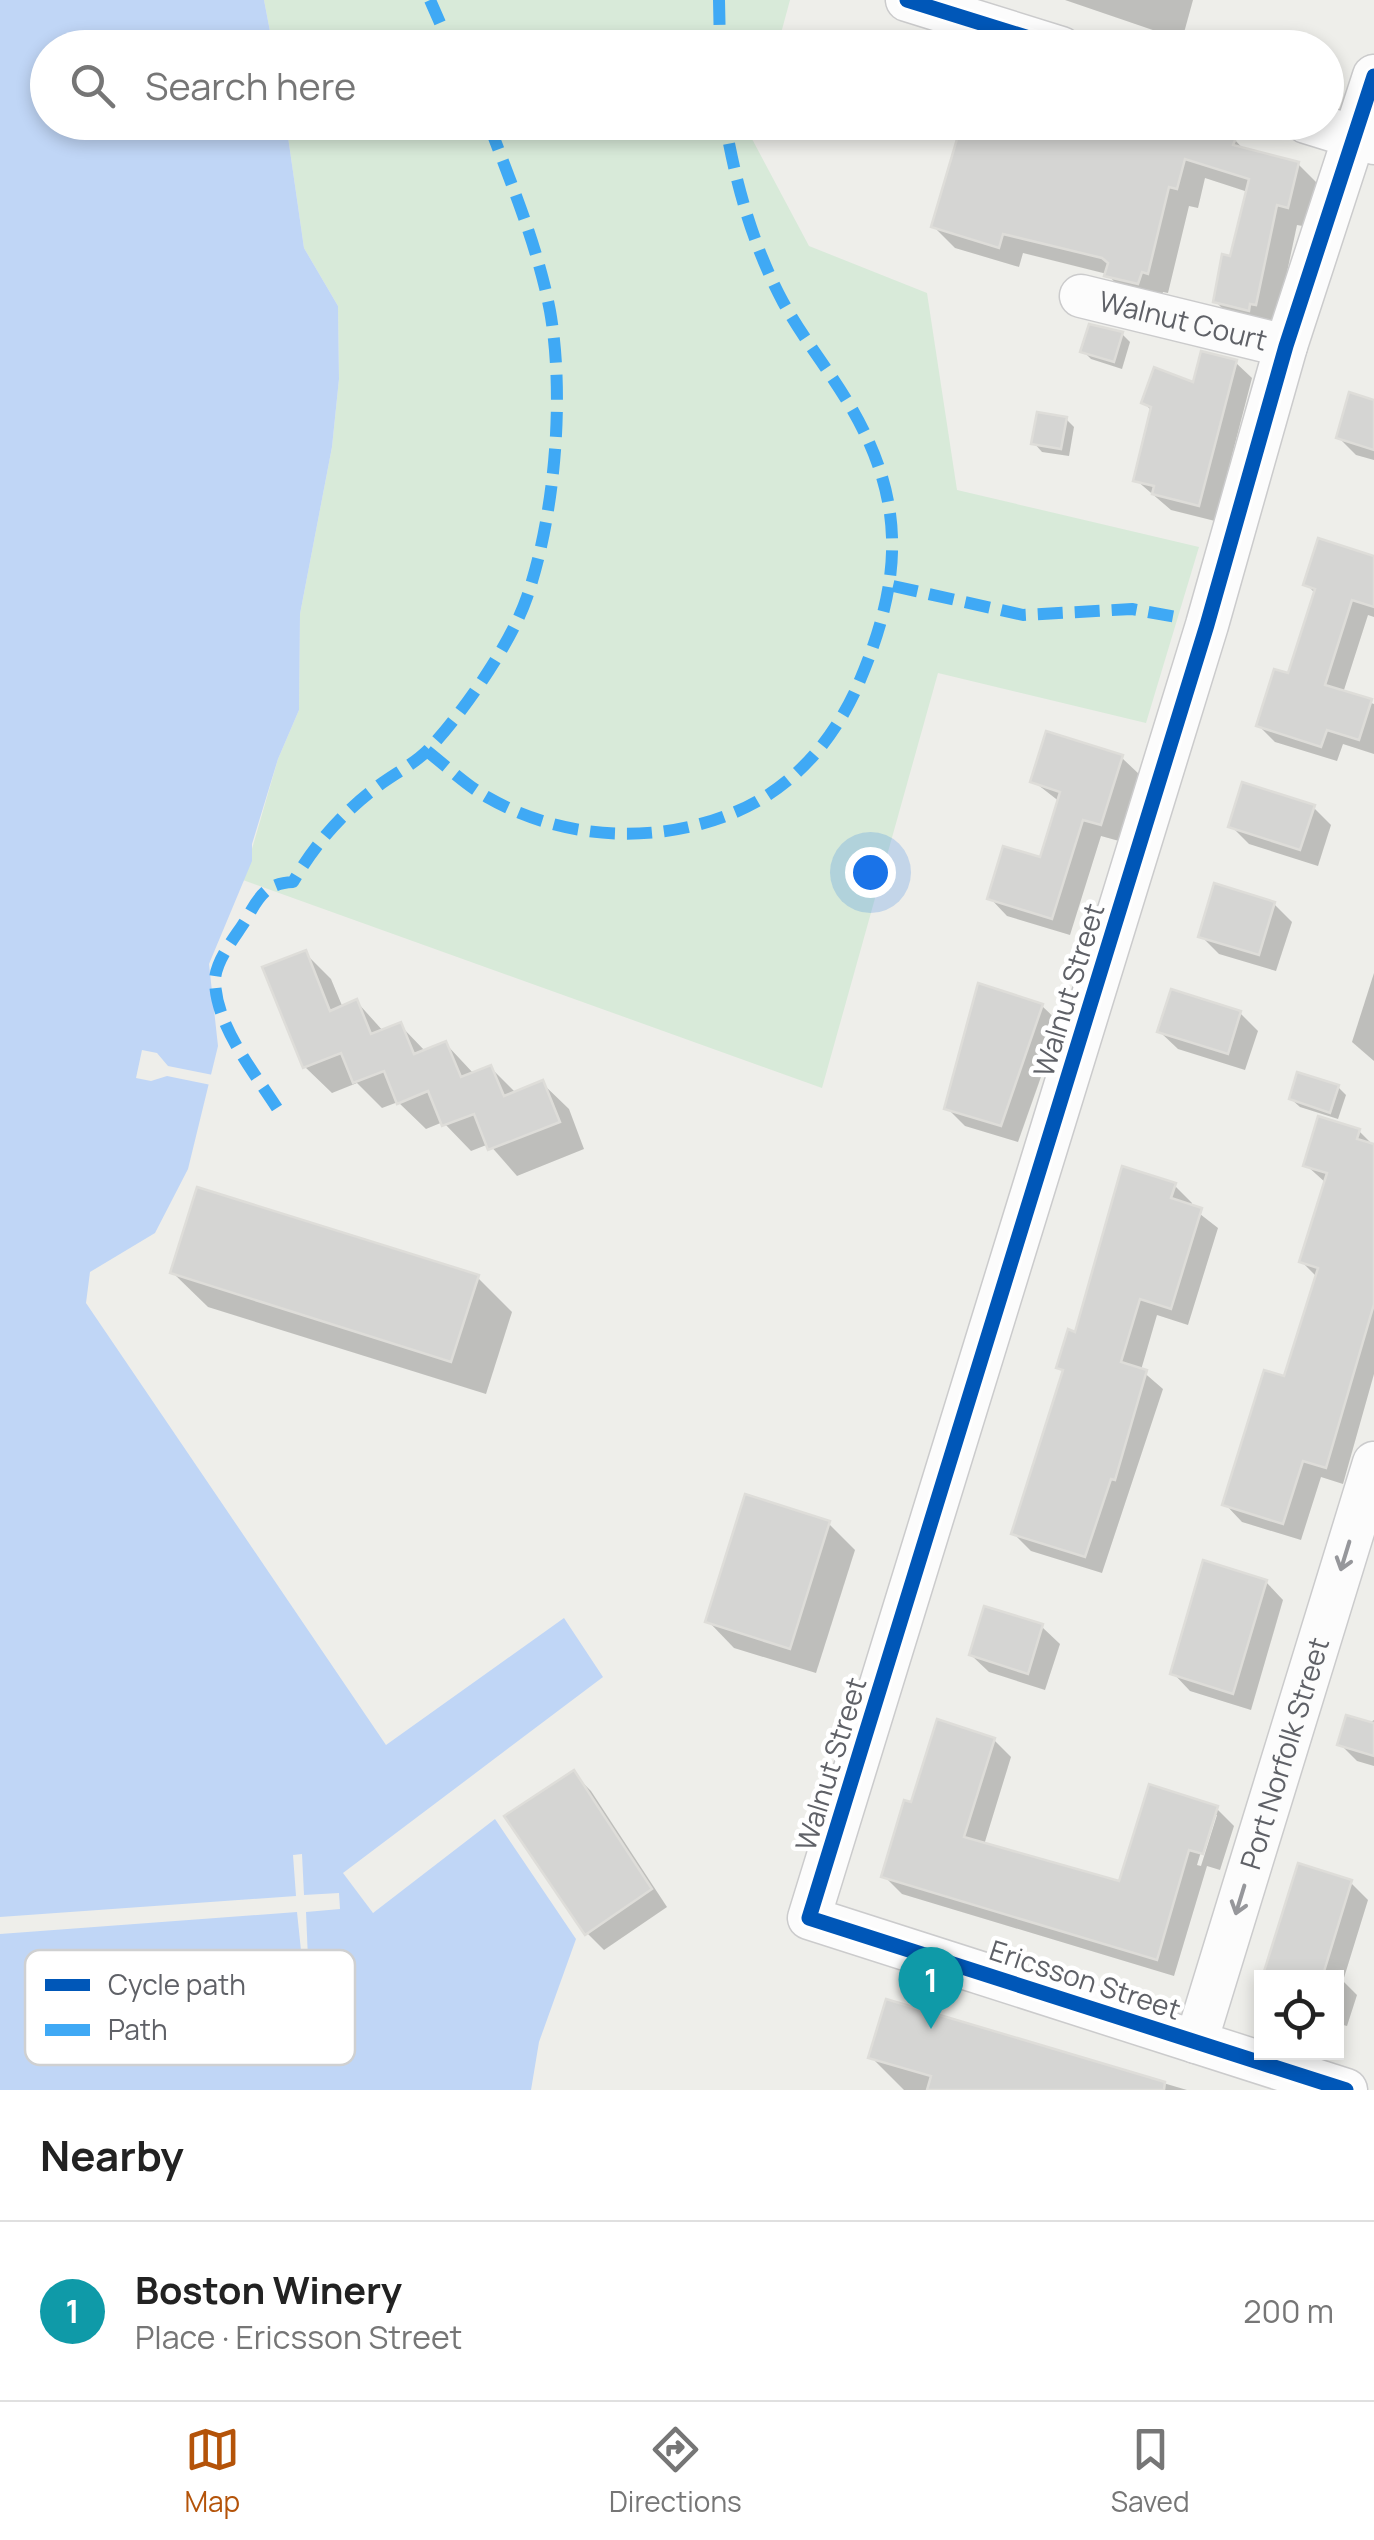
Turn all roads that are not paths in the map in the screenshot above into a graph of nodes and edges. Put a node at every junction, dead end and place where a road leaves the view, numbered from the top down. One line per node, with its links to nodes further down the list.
1 (906, 0): 2 (street)
2 (1004, 30)
3 (1374, 76): 4 (street, Walnut Street)
4 (1367, 136): 6 (street, Walnut Street)
5 (1081, 296): 6 (street, Walnut Court)
6 (1286, 346): 8 (street, Walnut Street)
7 (1374, 1463): 9 (street, Port Norfolk Street, one-way to 9)
8 (809, 1918): 9 (street, Ericsson Street)
9 (1196, 2042): 10 (street, Ericsson Street)
10 (1346, 2090)

